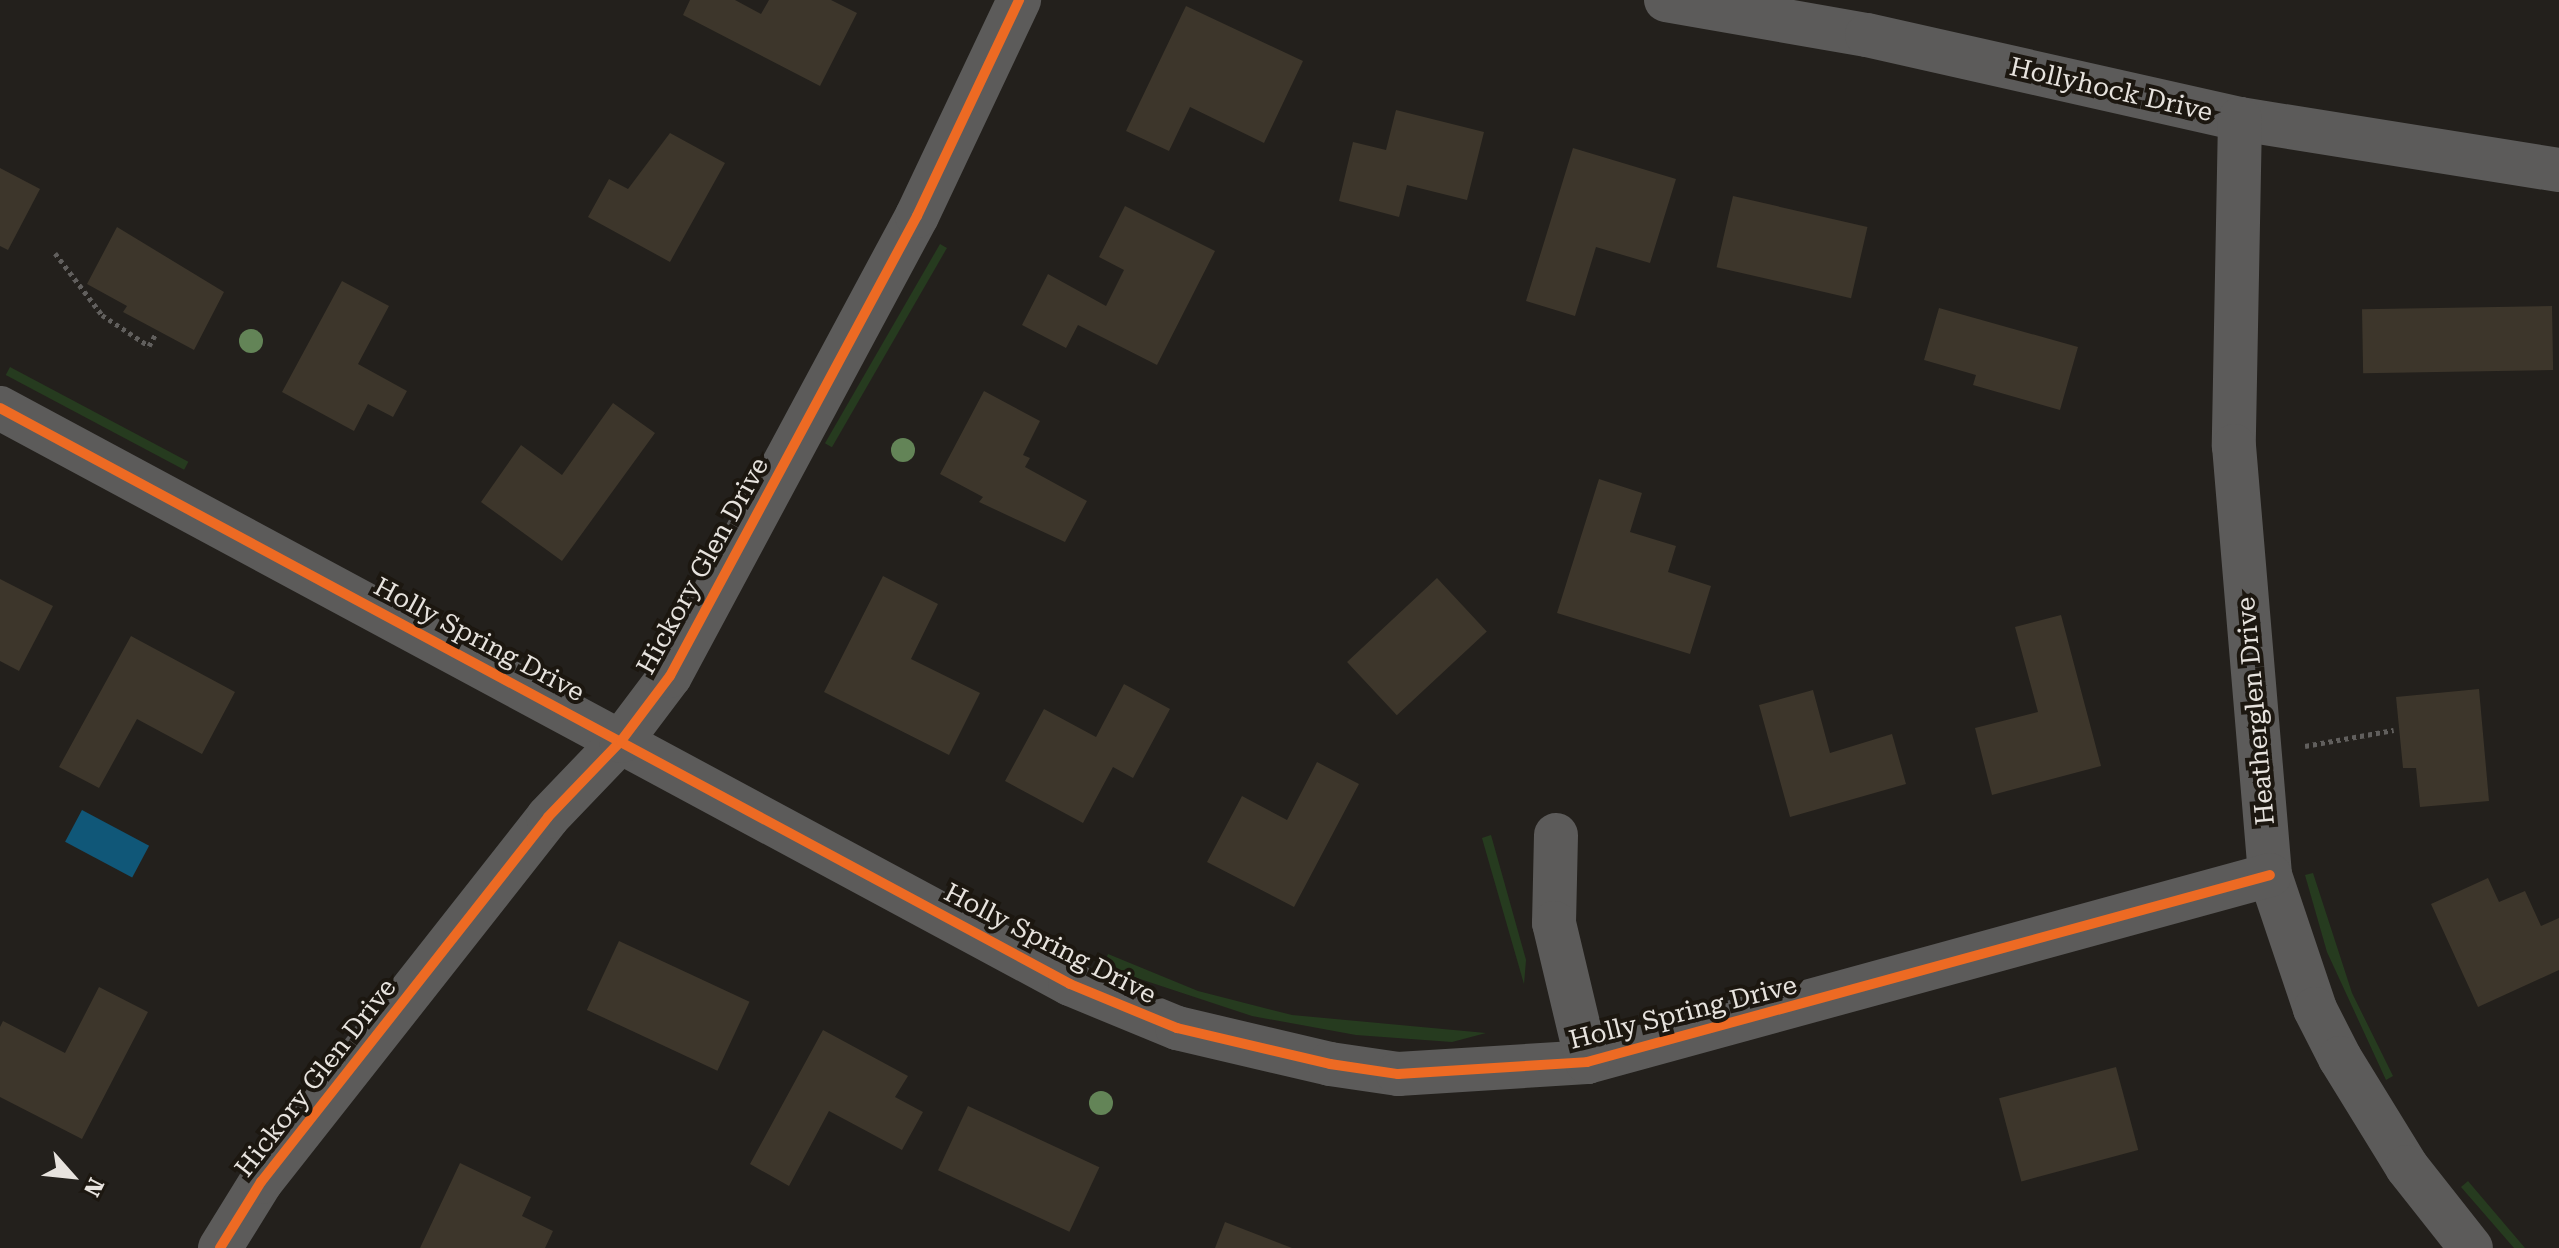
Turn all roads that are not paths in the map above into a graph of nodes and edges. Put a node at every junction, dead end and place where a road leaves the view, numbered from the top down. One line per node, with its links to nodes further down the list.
1 (1019, 0): 7 (street, Hickory Glen Drive)
2 (1666, 0): 3 (street, Hollyhock Drive)
3 (1871, 18): 4 (street, Hollyhock Drive)
4 (2240, 119): 5 (street, Hollyhock Drive); 9 (street, Heatherglen Drive)
5 (2559, 170)
6 (0, 408): 7 (street, Holly Spring Drive)
7 (621, 741): 10 (street, Holly Spring Drive); 11 (street, Hickory Glen Drive)
8 (1556, 835): 10 (street)
9 (2270, 875): 10 (street, Holly Spring Drive); 12 (street, Heatherglen Drive)
10 (1587, 1062)
11 (220, 1248)
12 (2471, 1248)

